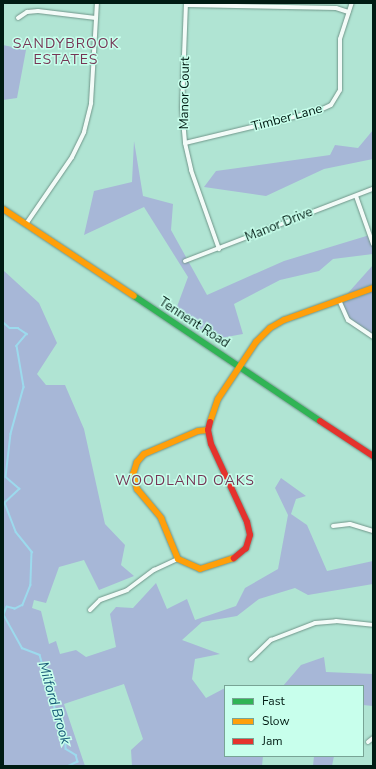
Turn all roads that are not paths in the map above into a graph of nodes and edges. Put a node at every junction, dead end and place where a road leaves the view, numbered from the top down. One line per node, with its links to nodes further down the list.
1 (97, 3): 6 (street)
2 (352, 3): 4 (street, Timber Lane)
3 (186, 4): 4 (street); 7 (street, Manor Court)
4 (348, 12): 7 (street, Timber Lane)
5 (18, 18): 6 (street)
6 (96, 18): 11 (street)
7 (185, 143): 13 (street, Manor Court)
8 (373, 190): 9 (street, Manor Drive)
9 (356, 196): 12 (street); 13 (street, Manor Drive)
10 (3, 209): 11 (street, Tennent Road)
11 (26, 224): 18 (street, Tennent Road)
12 (373, 244)
13 (219, 249): 14 (street, Manor Drive)
14 (185, 261)
15 (373, 288): 16 (street)
16 (339, 300): 17 (street); 18 (street)
17 (373, 337)
18 (240, 366): 19 (street); 20 (street, Tennent Road)
19 (208, 430): 23 (street); 23 (street)
20 (373, 456)
21 (333, 526): 22 (street)
22 (373, 530)
23 (178, 559): 24 (street)
24 (90, 610)
25 (373, 625): 26 (street)
26 (251, 659)
27 (373, 738): 28 (street)
28 (368, 742)

